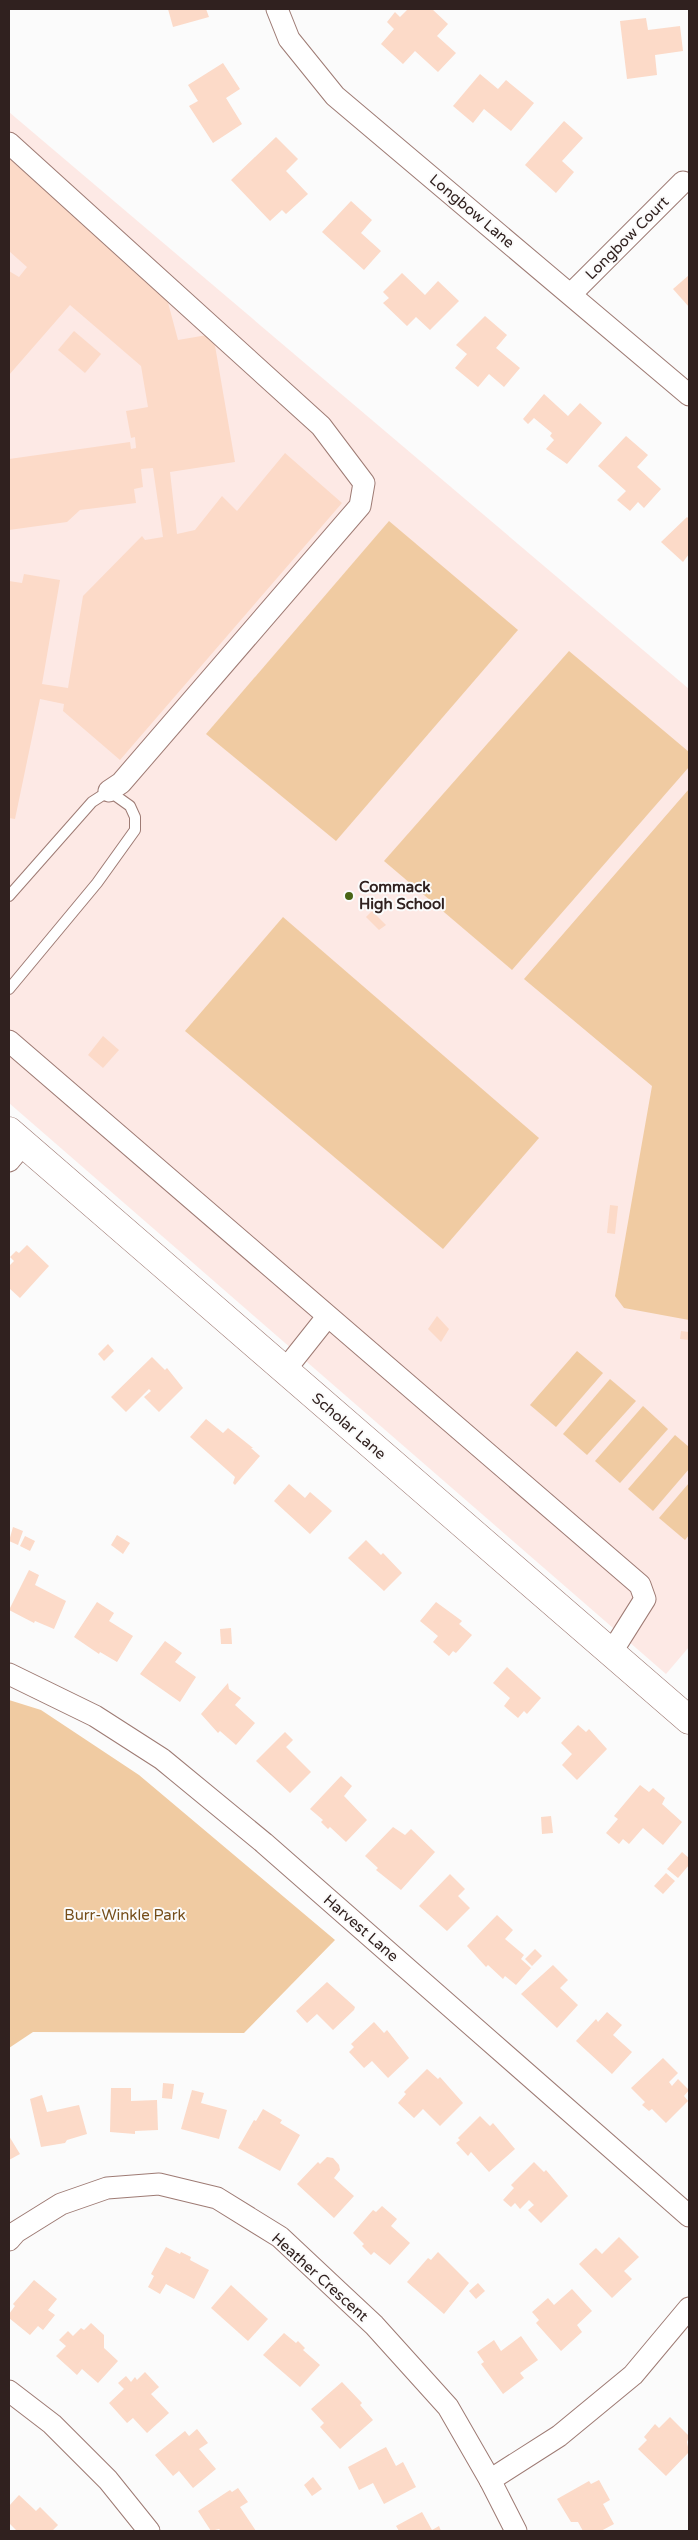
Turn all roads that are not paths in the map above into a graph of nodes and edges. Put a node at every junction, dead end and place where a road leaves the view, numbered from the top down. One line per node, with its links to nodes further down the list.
1 (277, 9): 4 (street, Longbow Lane)
2 (9, 143): 6 (street)
3 (683, 182): 4 (street, Longbow Court)
4 (571, 294): 5 (street, Longbow Lane)
5 (689, 395)
6 (109, 791): 7 (lane); 8 (lane)
7 (9, 896)
8 (9, 989)
9 (9, 1041): 11 (street)
10 (14, 1145): 12 (street, Scholar Lane)
11 (327, 1318): 12 (street); 13 (street)
12 (285, 1370): 13 (street, Scholar Lane)
13 (612, 1653): 15 (street, Scholar Lane)
14 (9, 1674): 16 (street, Harvest Lane)
15 (689, 1720)
16 (689, 2216)
17 (9, 2240): 20 (street, Heather Crescent)
18 (689, 2308): 20 (street)
19 (9, 2391): 21 (street)
20 (490, 2480): 22 (street, Heather Crescent)
21 (148, 2531)
22 (516, 2531)

